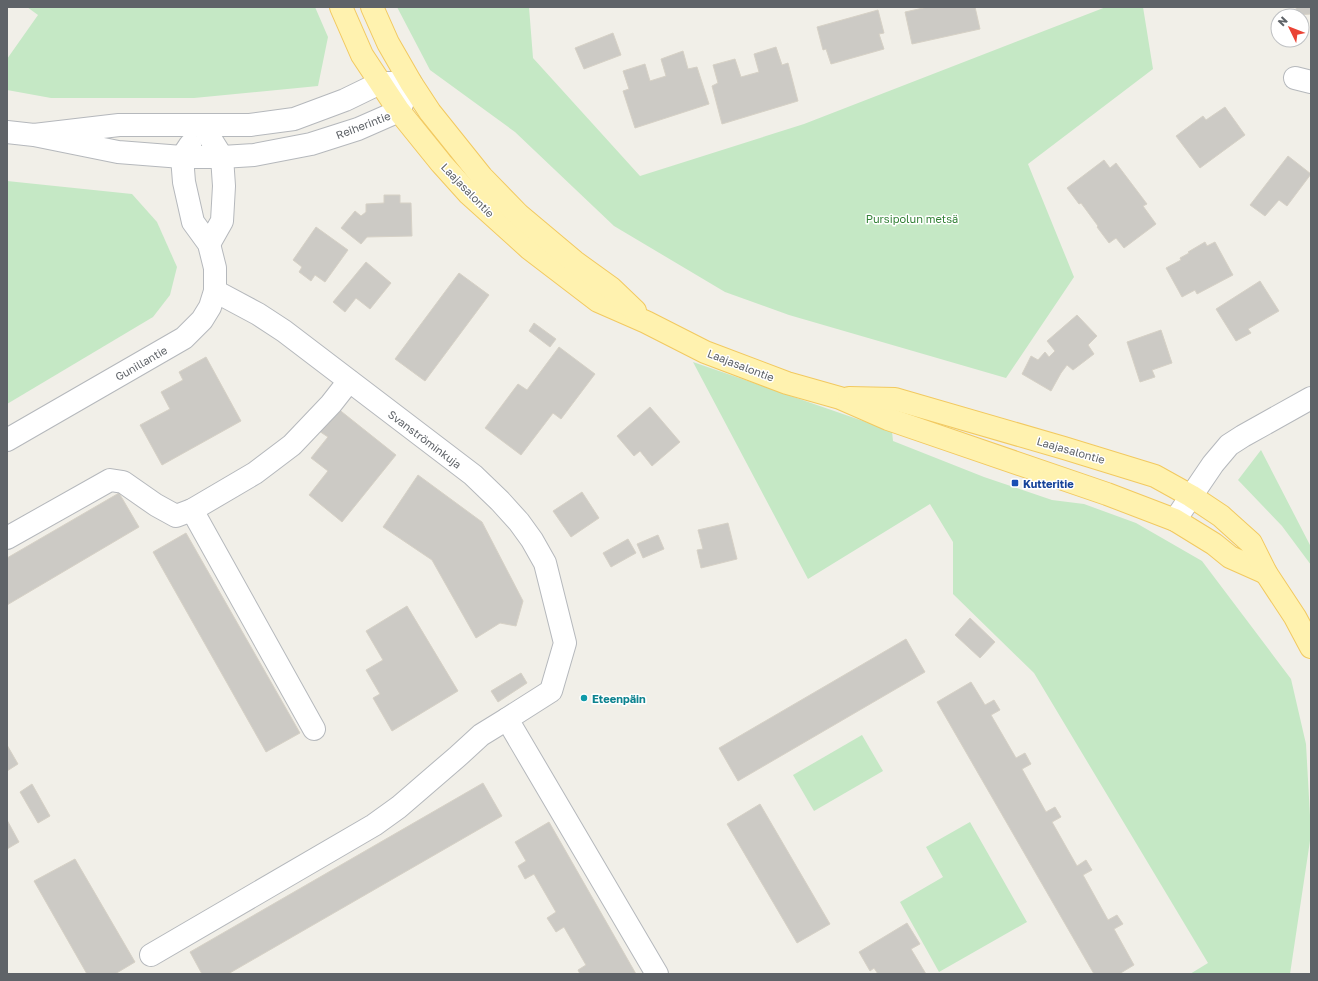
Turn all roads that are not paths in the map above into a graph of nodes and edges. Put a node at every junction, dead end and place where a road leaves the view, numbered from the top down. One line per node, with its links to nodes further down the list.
1 (341, 7): 3 (main road, Laajasalontie)
2 (372, 7): 4 (main road, Laajasalontie)
3 (380, 83): 4 (street, Reiherintie); 5 (main road, Laajasalontie); 6 (street, Reiherintie)
4 (411, 83): 5 (street, Reiherintie); 13 (main road, Laajasalontie)
5 (399, 111): 10 (street, Reiherintie); 13 (main road, Laajasalontie)
6 (202, 125): 8 (street, Reiherintie); 9 (street); 10 (street)
7 (7, 132): 8 (street, Reiherintie)
8 (34, 135): 9 (street, Reiherintie)
9 (182, 157): 10 (street, Reiherintie); 11 (street, Gunillantie)
10 (222, 158): 11 (street)
11 (209, 244): 12 (street, Gunillantie)
12 (215, 291): 14 (street, Svanströminkuja); 17 (street, Gunillantie)
13 (646, 322): 15 (main road, Laajasalontie)
14 (349, 381): 19 (street); 24 (street, Svanströminkuja)
15 (840, 398): 18 (main road, Laajasalontie); 20 (main road, Laajasalontie)
16 (1311, 398): 18 (street)
17 (7, 440)
18 (1191, 496): 20 (street); 22 (main road, Laajasalontie)
19 (192, 510): 21 (street); 25 (street)
20 (1174, 520): 22 (main road, Laajasalontie)
21 (7, 538)
22 (1266, 573): 23 (main road, Laajasalontie)
23 (1311, 648)
24 (507, 719): 26 (street); 27 (street)
25 (314, 729)
26 (151, 955)
27 (657, 974)

